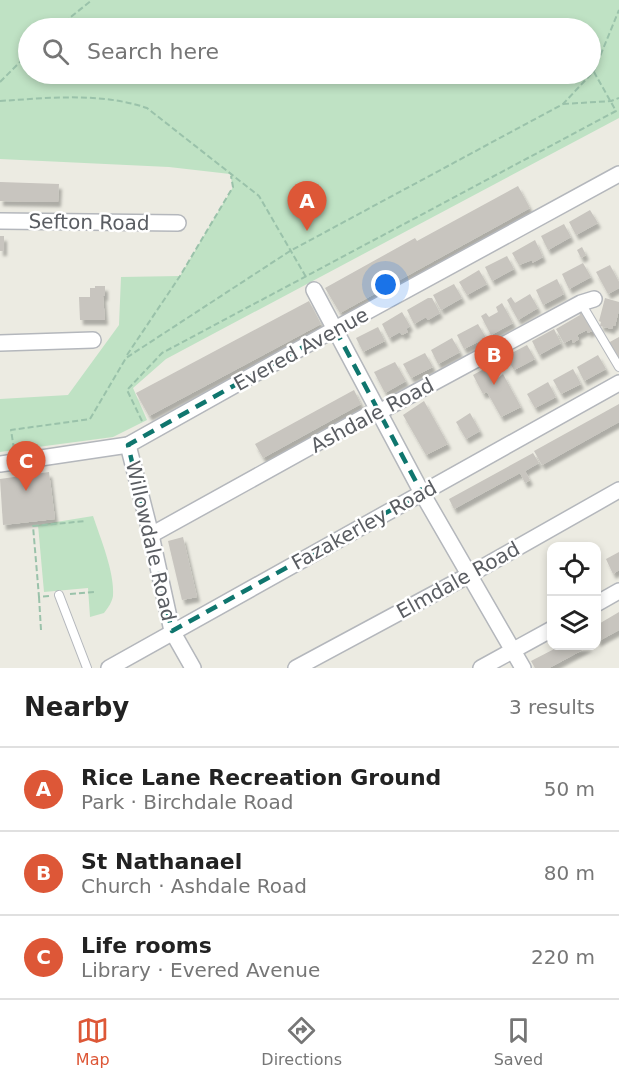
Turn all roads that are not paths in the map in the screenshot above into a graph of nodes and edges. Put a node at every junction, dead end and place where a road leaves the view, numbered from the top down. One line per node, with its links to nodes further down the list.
1 (619, 174): 6 (street, Evered Avenue)
2 (0, 221): 3 (street, Sefton Road)
3 (178, 223)
4 (310, 283): 6 (street)
5 (588, 301): 9 (lane); 11 (street, Ashdale Road)
6 (335, 329): 11 (street); 12 (street, Evered Avenue)
7 (93, 340): 8 (street)
8 (0, 343)
9 (619, 367)
10 (619, 383): 15 (street, Fazakerley Road)
11 (379, 412): 15 (street); 16 (street, Ashdale Road)
12 (128, 445): 13 (street, Evered Avenue); 16 (street, Willowdale Road)
13 (8, 463)
14 (619, 490): 17 (street, Elmdale Road)
15 (422, 493): 17 (street); 21 (street, Fazakerley Road)
16 (152, 535): 21 (street, Willowdale Road)
17 (469, 575): 23 (street); 27 (street, Elmdale Road)
18 (619, 591): 20 (street)
19 (59, 595): 24 (lane)
20 (601, 602)
21 (172, 631): 25 (street, Fazakerley Road); 26 (street, Willowdale Road)
22 (547, 632): 23 (street)
23 (513, 650): 28 (street); 29 (street)
24 (87, 668)
25 (109, 668)
26 (193, 668)
27 (296, 668)
28 (481, 668)
29 (523, 668)

